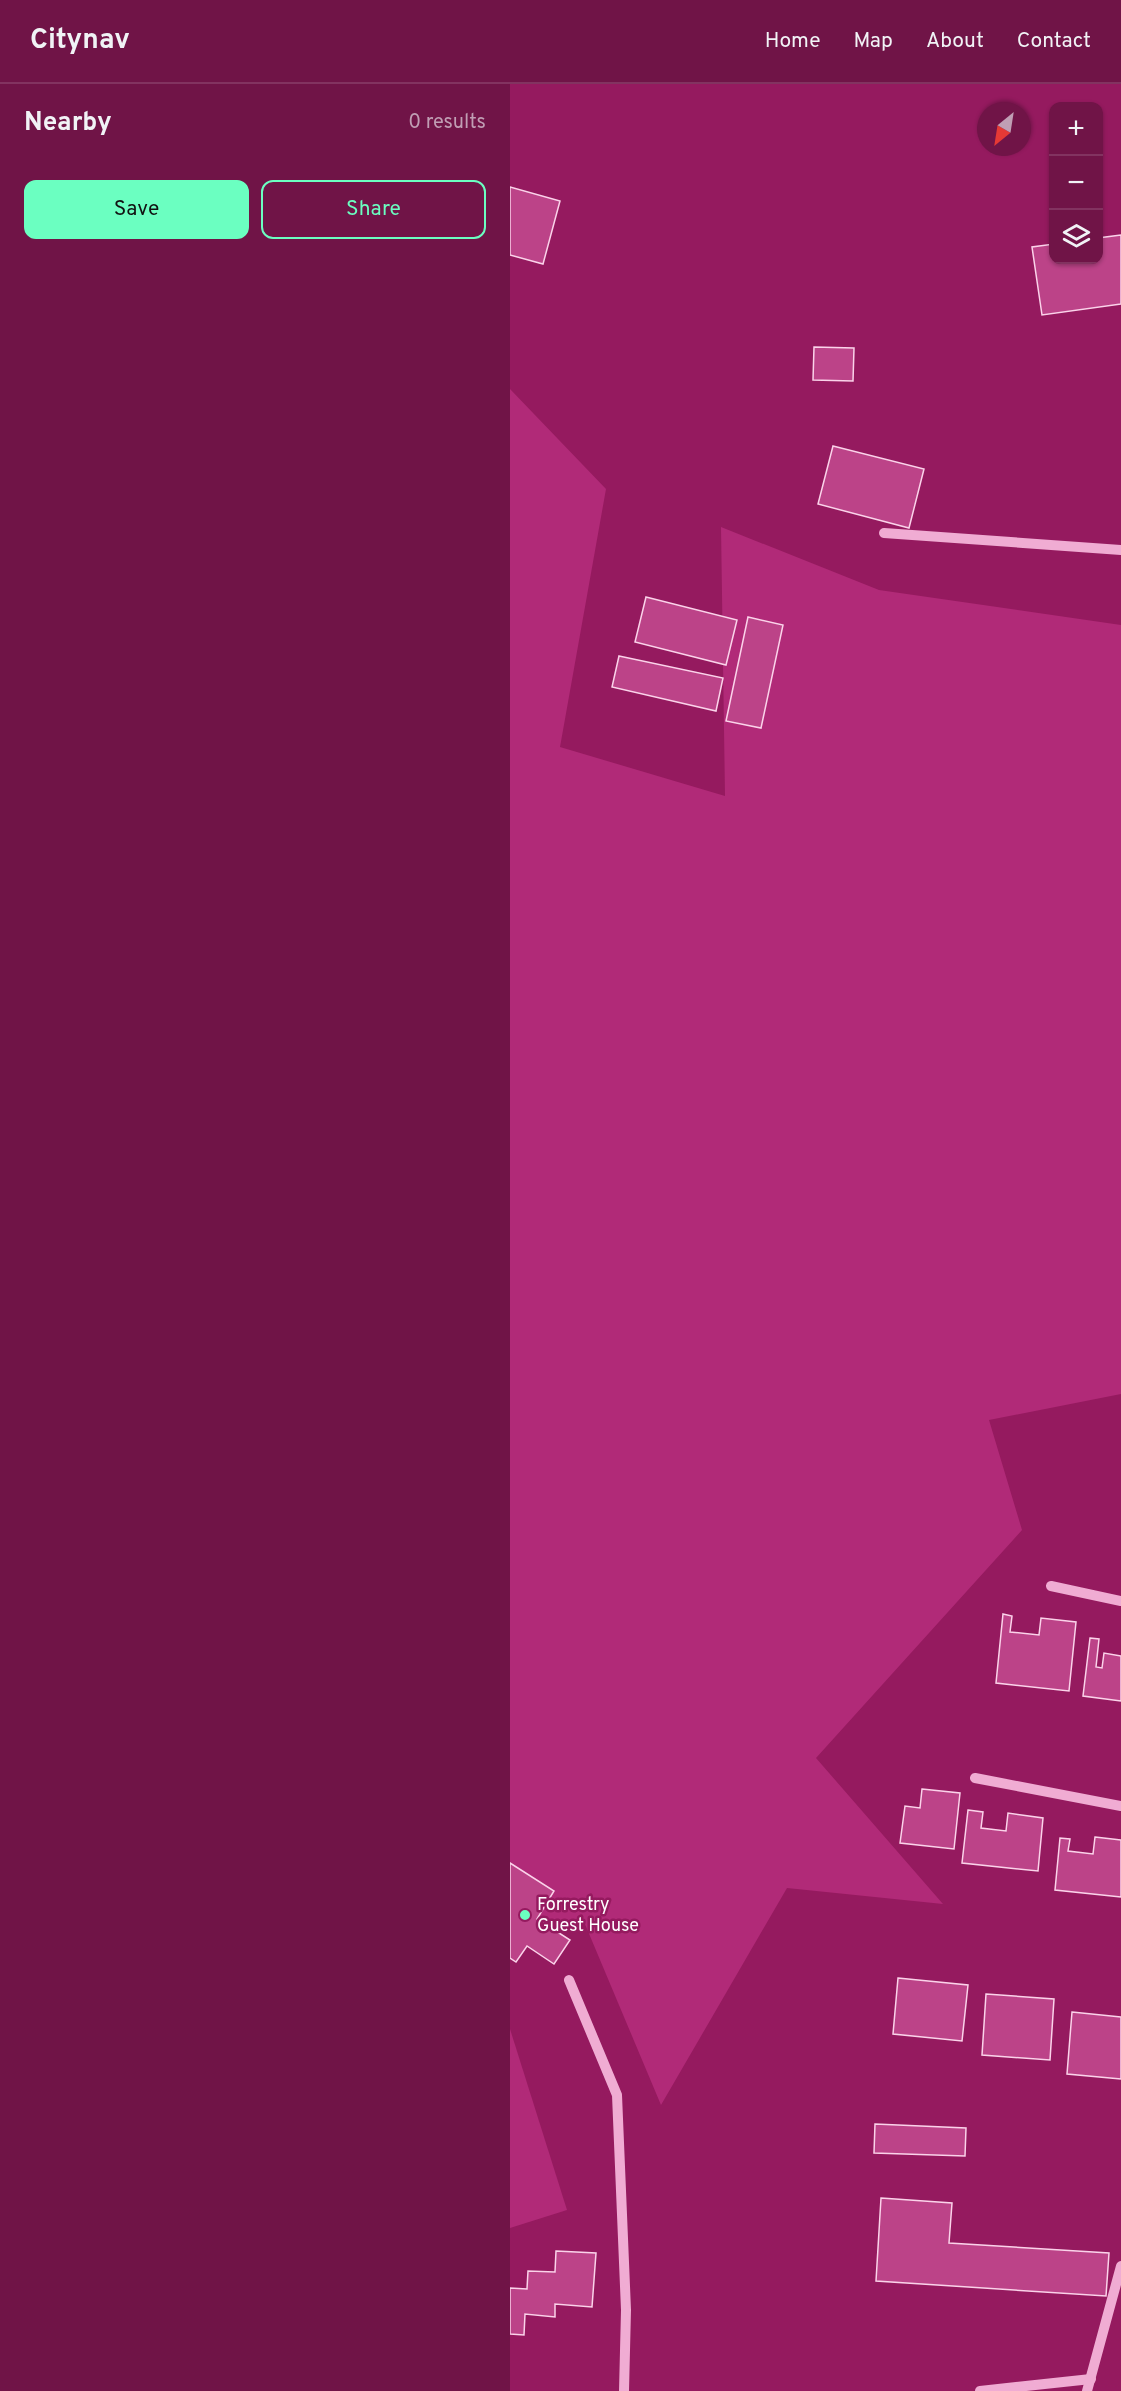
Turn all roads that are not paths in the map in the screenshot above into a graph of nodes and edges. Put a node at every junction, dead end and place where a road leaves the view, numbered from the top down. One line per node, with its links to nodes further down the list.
1 (884, 533): 2 (street)
2 (1121, 550)
3 (1052, 1587): 4 (street)
4 (1121, 1600)
5 (975, 1778): 6 (street)
6 (1121, 1806)
7 (569, 1980): 10 (street)
8 (1121, 2266): 9 (street)
9 (1091, 2379): 11 (street); 12 (street)
10 (624, 2391)
11 (980, 2391)
12 (1087, 2391)

